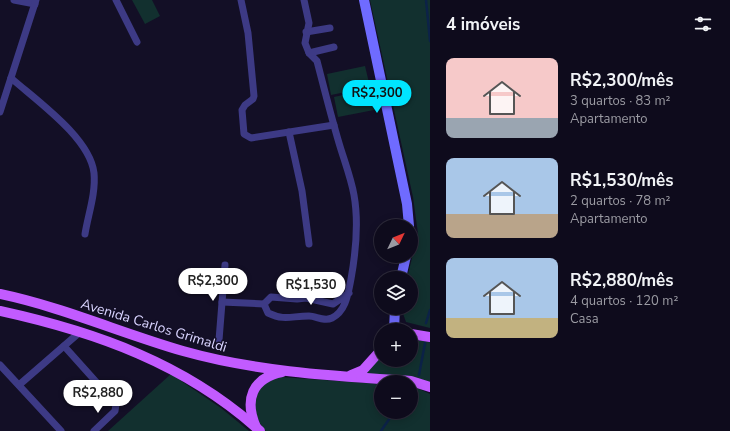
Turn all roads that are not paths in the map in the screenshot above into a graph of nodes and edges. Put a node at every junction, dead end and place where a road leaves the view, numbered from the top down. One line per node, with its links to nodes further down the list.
1 (14, 0): 6 (street)
2 (116, 0): 9 (street)
3 (241, 0): 15 (street)
4 (304, 0): 8 (street)
5 (364, 0): 16 (street)
6 (36, 2): 12 (street)
7 (330, 28): 8 (street)
8 (306, 32): 11 (street)
9 (137, 42)
10 (334, 47): 11 (street)
11 (309, 53): 14 (street)
12 (11, 78): 13 (street); 17 (street)
13 (0, 112)
14 (334, 125): 15 (street); 20 (street)
15 (289, 132): 18 (street)
16 (408, 219)
17 (85, 234)
18 (309, 244)
19 (225, 265): 22 (street)
20 (349, 293): 23 (street); 23 (street)
21 (0, 294): 32 (main road, Avenida Carlos Grimaldi)
22 (222, 302): 23 (street); 28 (street)
23 (264, 304)
24 (0, 311): 25 (main road, Avenida Carlos Grimaldi)
25 (80, 332): 29 (street); 36 (main road, Avenida Carlos Grimaldi)
26 (418, 335): 27 (main road)
27 (430, 337)
28 (219, 340)
29 (64, 346): 34 (street); 38 (street)
30 (374, 358): 33 (main road)
31 (0, 365): 34 (street)
32 (288, 371): 33 (main road, Avenida Carlos Grimaldi); 36 (main road)
33 (349, 375): 35 (main road, Avenida Carlos Grimaldi)
34 (19, 385): 37 (street)
35 (430, 387)
36 (258, 430)
37 (61, 431)
38 (94, 431)

